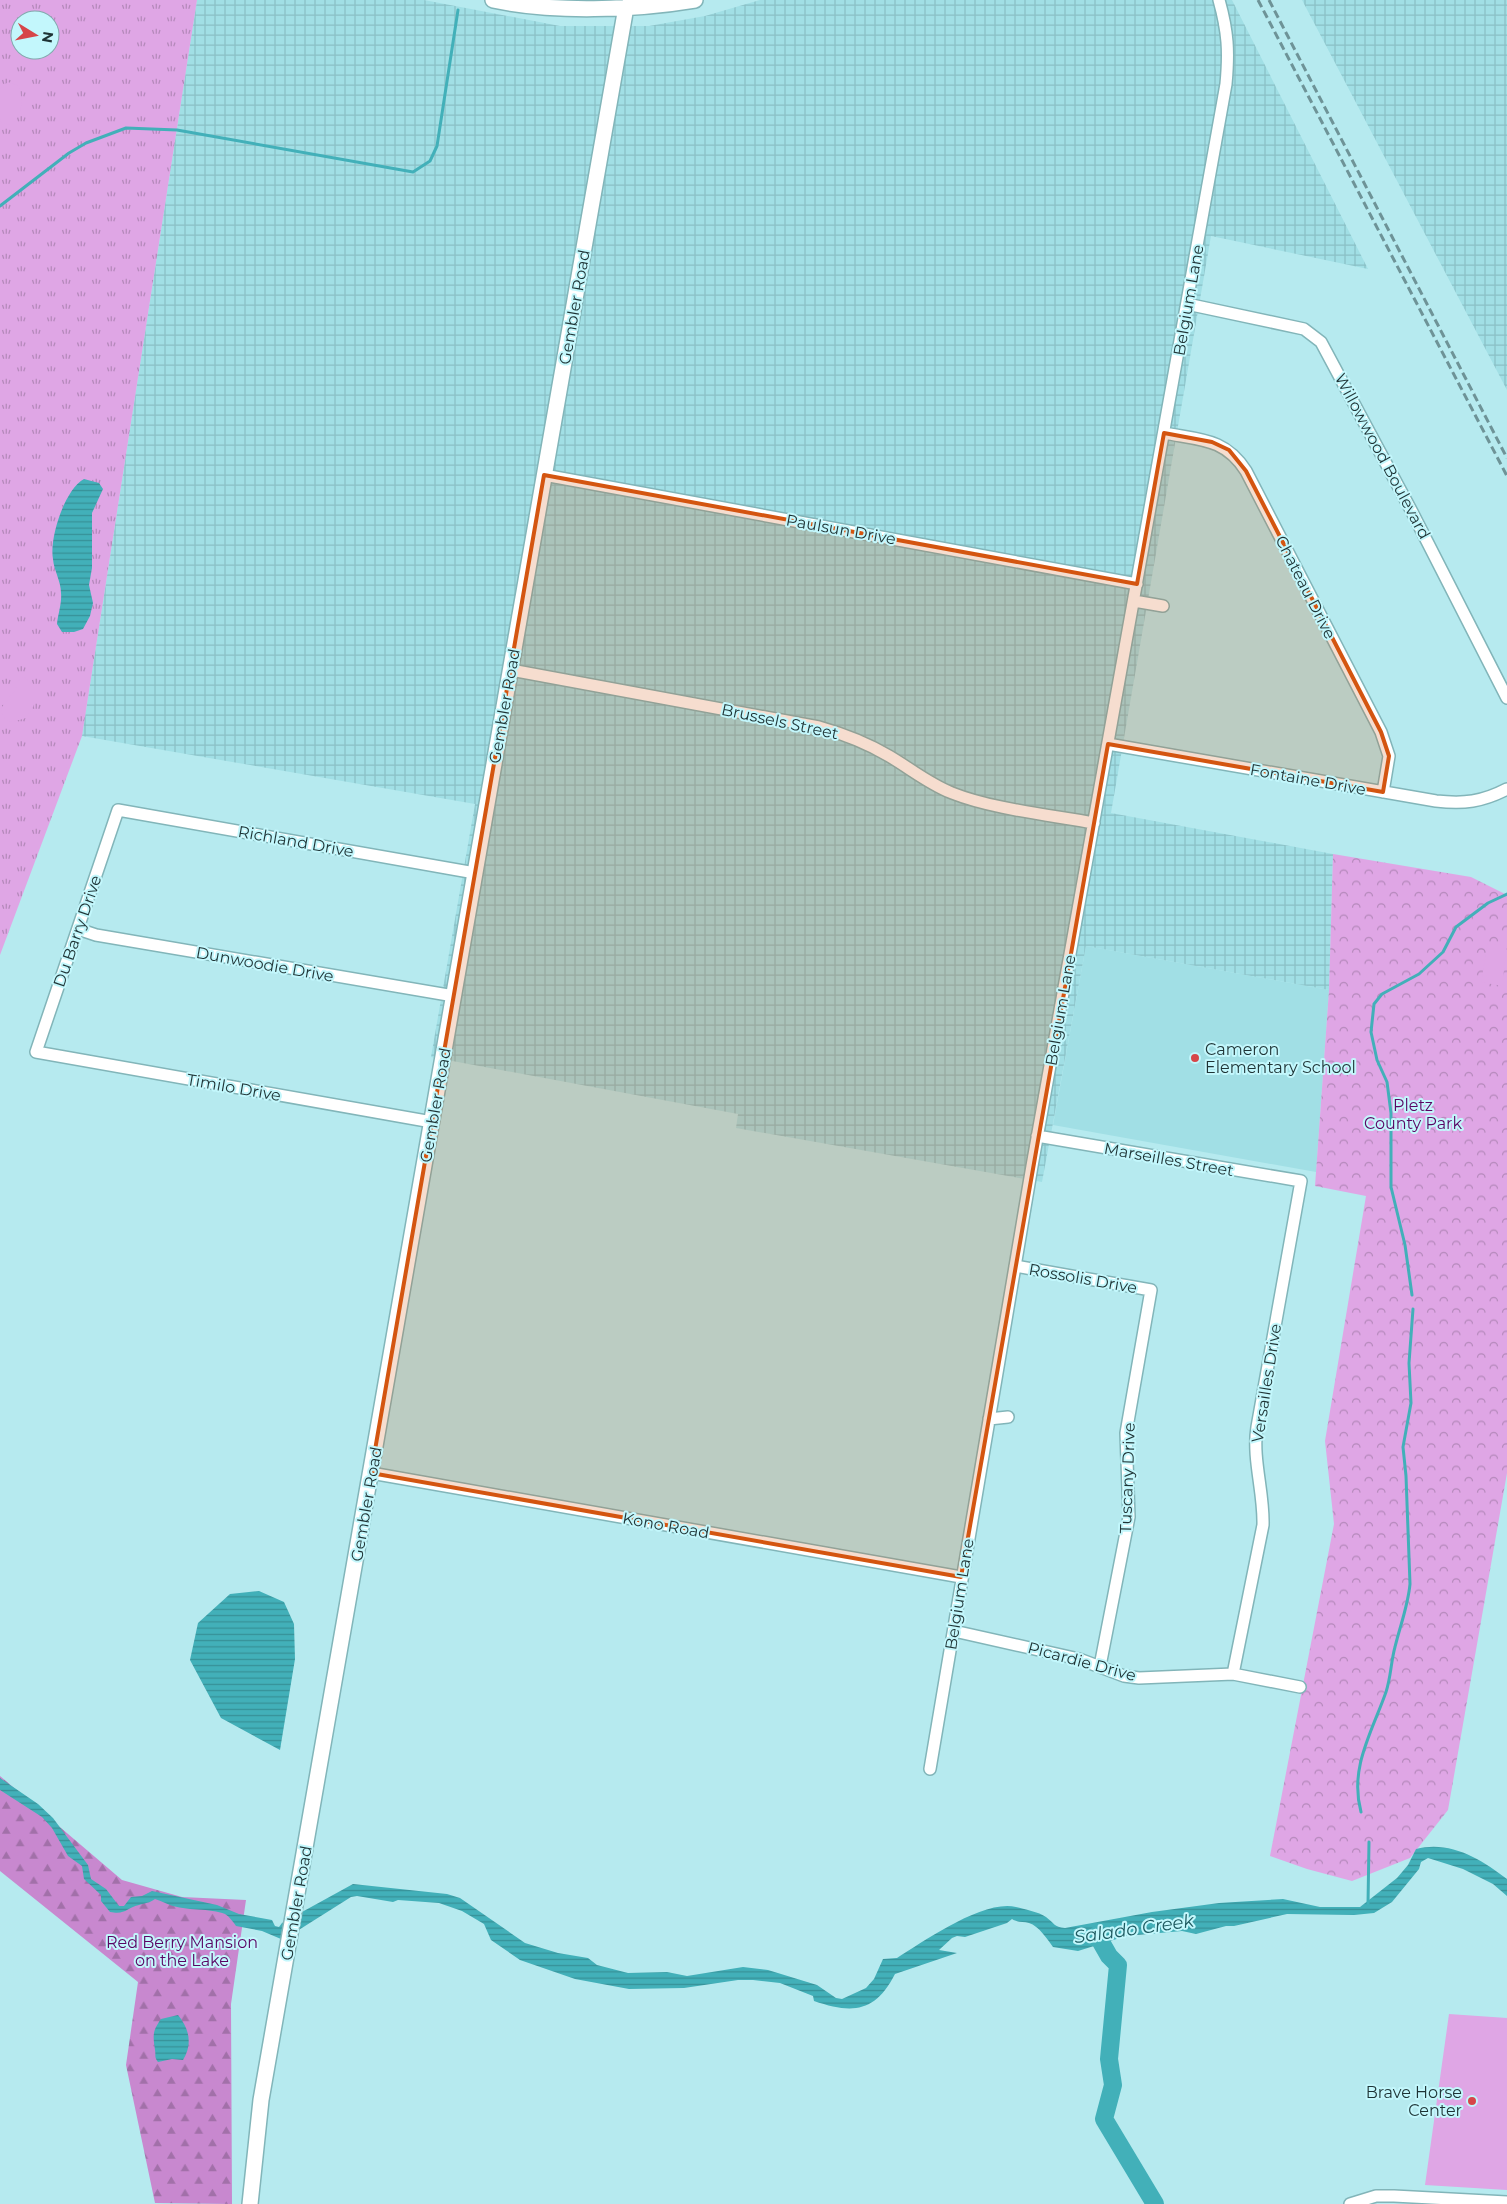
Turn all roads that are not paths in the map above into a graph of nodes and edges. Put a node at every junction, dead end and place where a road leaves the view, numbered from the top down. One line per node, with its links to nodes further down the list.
1 (493, 0): 4 (main road)
2 (695, 0): 4 (main road)
3 (1219, 0): 5 (street, Belgium Lane)
4 (626, 7): 7 (main road, Gembler Road)
5 (1187, 304): 6 (street, Belgium Lane); 12 (street, Willowwood Boulevard)
6 (1164, 433): 8 (street, Belgium Lane); 15 (street, Chateau Drive)
7 (544, 475): 8 (street, Paulsun Drive); 11 (main road, Gembler Road)
8 (1137, 584): 9 (street, Belgium Lane)
9 (1134, 601): 10 (street); 13 (street, Belgium Lane)
10 (1162, 606)
11 (510, 670): 17 (street, Brussels Street); 18 (main road, Gembler Road)
12 (1507, 698)
13 (1108, 744): 15 (street, Fontaine Drive); 17 (street, Belgium Lane)
14 (1507, 789): 15 (street, Fontaine Drive)
15 (1383, 792)
16 (118, 810): 18 (street, Richland Drive); 19 (street, Du Barry Drive)
17 (1094, 823): 23 (street, Belgium Lane)
18 (475, 873): 20 (main road, Gembler Road)
19 (78, 929): 20 (street, Dunwoodie Drive); 21 (street, Du Barry Drive)
20 (454, 996): 22 (main road, Gembler Road)
21 (36, 1052): 22 (street, Timilo Drive)
22 (432, 1122): 29 (main road, Gembler Road)
23 (1037, 1136): 24 (street, Marseilles Street); 25 (street, Belgium Lane)
24 (1301, 1181): 33 (street, Versailles Drive)
25 (1015, 1266): 26 (street, Rossolis Drive); 28 (street, Belgium Lane)
26 (1151, 1290): 32 (street, Tuscany Drive)
27 (1008, 1417): 28 (street)
28 (989, 1419): 30 (street, Belgium Lane)
29 (371, 1473): 30 (street, Kono Road); 37 (main road, Gembler Road)
30 (961, 1577): 31 (street, Belgium Lane)
31 (954, 1632): 32 (street, Picardie Drive); 35 (street, Belgium Lane)
32 (1100, 1666): 33 (street, Picardie Drive)
33 (1233, 1674): 34 (street, Picardie Drive)
34 (1300, 1687)
35 (930, 1769)
36 (1507, 2202): 38 (street)
37 (250, 2204)
38 (1350, 2204)

